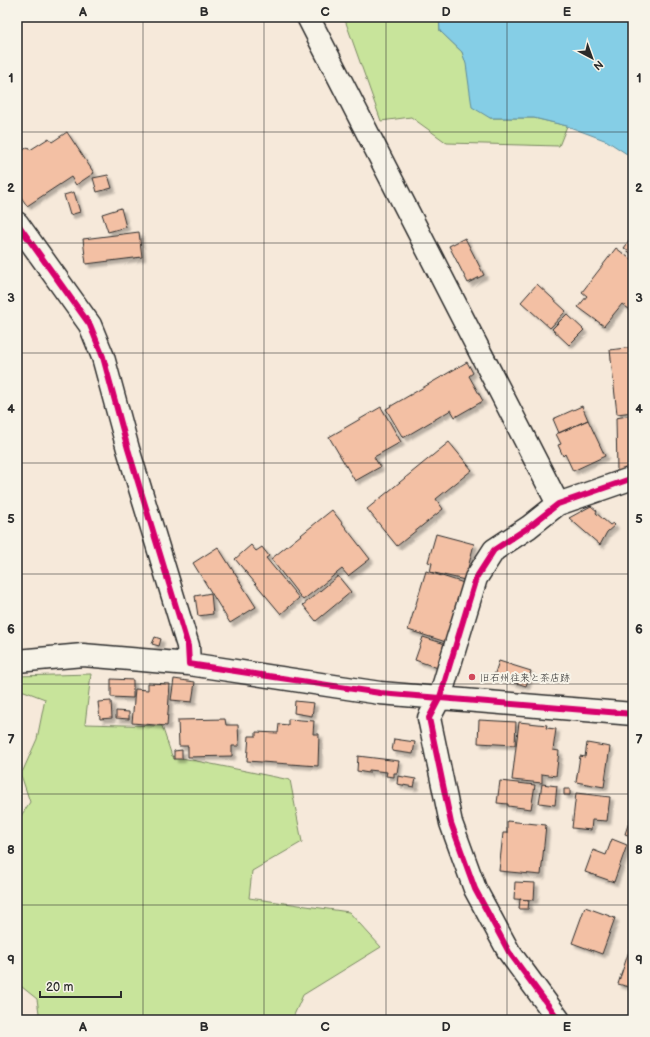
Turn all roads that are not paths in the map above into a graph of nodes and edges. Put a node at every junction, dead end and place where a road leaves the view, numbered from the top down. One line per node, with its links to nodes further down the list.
1 (308, 17): 4 (street)
2 (17, 223): 6 (street)
3 (633, 478): 4 (street)
4 (558, 504): 7 (street)
5 (17, 661): 6 (street)
6 (189, 664): 7 (street)
7 (440, 697): 8 (street); 9 (street)
8 (633, 714)
9 (559, 1020)

